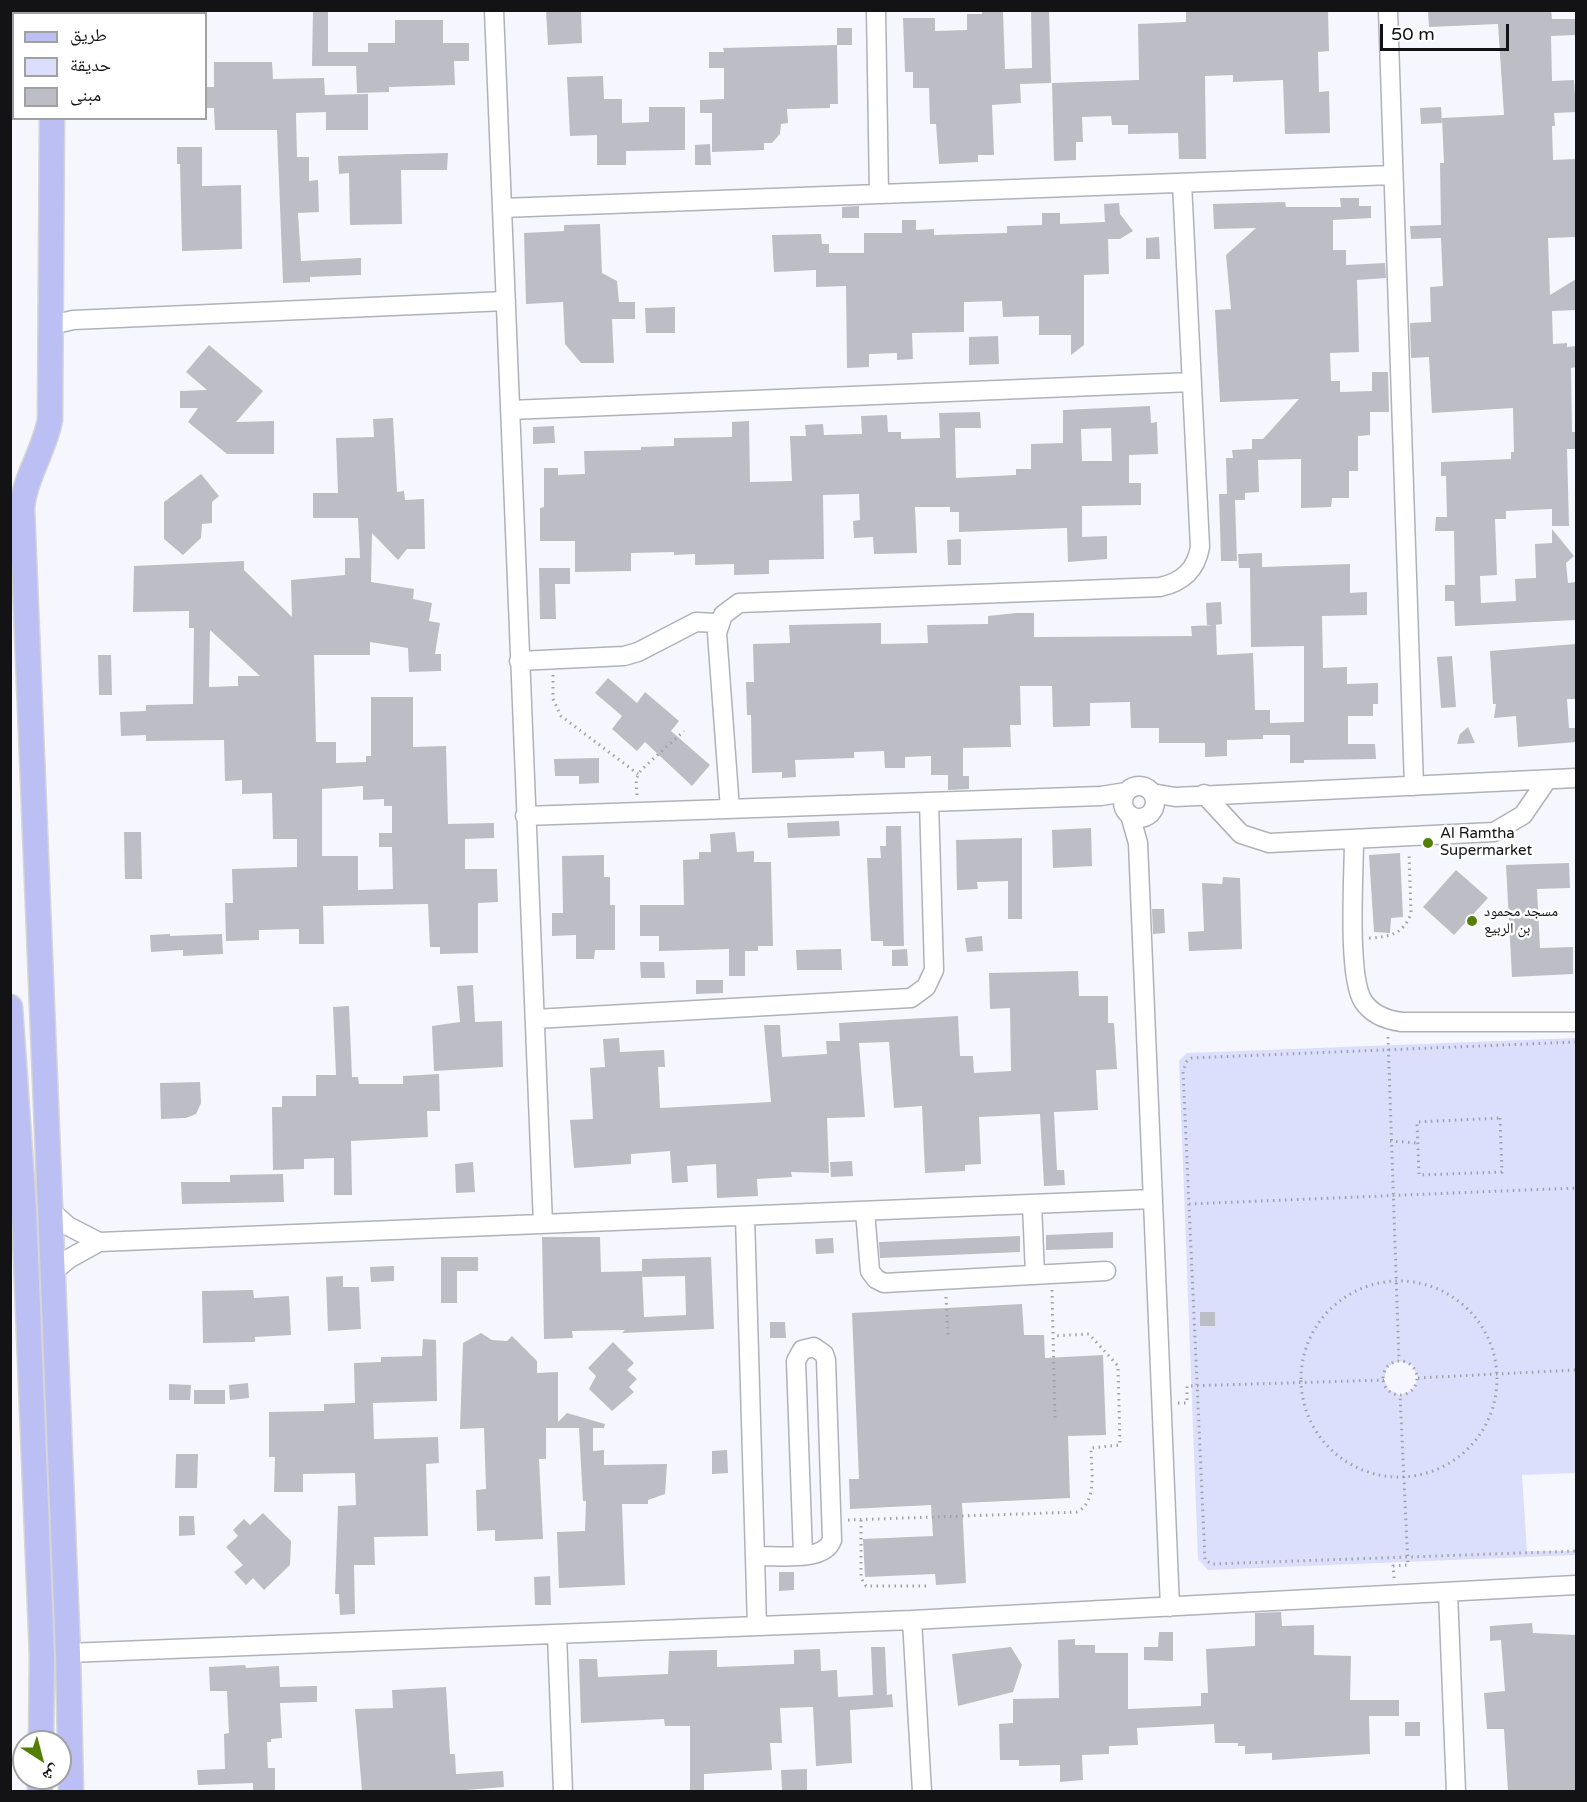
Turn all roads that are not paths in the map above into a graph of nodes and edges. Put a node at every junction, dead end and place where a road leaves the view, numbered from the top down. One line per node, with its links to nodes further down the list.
1 (494, 10): 8 (street)
2 (876, 10): 7 (street)
3 (1388, 10): 5 (street)
4 (52, 120): 10 (main road)
5 (1392, 175): 6 (street); 18 (street)
6 (1182, 183): 7 (street); 11 (street)
7 (879, 194): 8 (street)
8 (502, 208): 9 (street)
9 (506, 301): 10 (street); 12 (street)
10 (59, 320): 13 (main road)
11 (1192, 382): 12 (street); 14 (street)
12 (510, 410): 15 (street)
13 (18, 488): 30 (main road)
14 (719, 623): 15 (street); 22 (street)
15 (519, 661): 23 (street)
16 (1576, 778): 17 (street)
17 (1547, 780): 18 (street); 24 (street)
18 (1414, 786): 19 (street)
19 (1204, 794): 21 (street); 24 (street)
20 (929, 802): 21 (street); 22 (street); 26 (street)
21 (1139, 805): 28 (street)
22 (730, 809): 23 (street)
23 (525, 816): 26 (street)
24 (1354, 840): 27 (street)
25 (10, 1007): 33 (main road)
26 (535, 1019): 34 (street)
27 (1576, 1022)
28 (1153, 1199): 29 (street); 45 (street)
29 (1032, 1204): 31 (street); 39 (street)
30 (51, 1211): 35 (street); 38 (main road)
31 (865, 1211): 32 (street); 39 (street)
32 (745, 1216): 34 (street); 42 (street)
33 (17, 1219): 40 (main road)
34 (543, 1224): 35 (street)
35 (99, 1242): 38 (street)
36 (10, 1265): 40 (street)
37 (1106, 1271): 39 (street)
38 (53, 1272): 49 (main road)
39 (1044, 1274)
40 (27, 1287): 50 (main road)
41 (803, 1555): 41 (street); 42 (street)
42 (755, 1556): 47 (street)
43 (1576, 1585): 44 (street)
44 (1448, 1592): 45 (street); 54 (street)
45 (1170, 1607): 46 (street)
46 (912, 1620): 47 (street); 53 (street)
47 (758, 1626): 48 (street)
48 (557, 1634): 49 (street); 52 (street)
49 (68, 1653): 51 (main road)
50 (41, 1730)
51 (71, 1791)
52 (563, 1791)
53 (922, 1791)
54 (1456, 1791)

